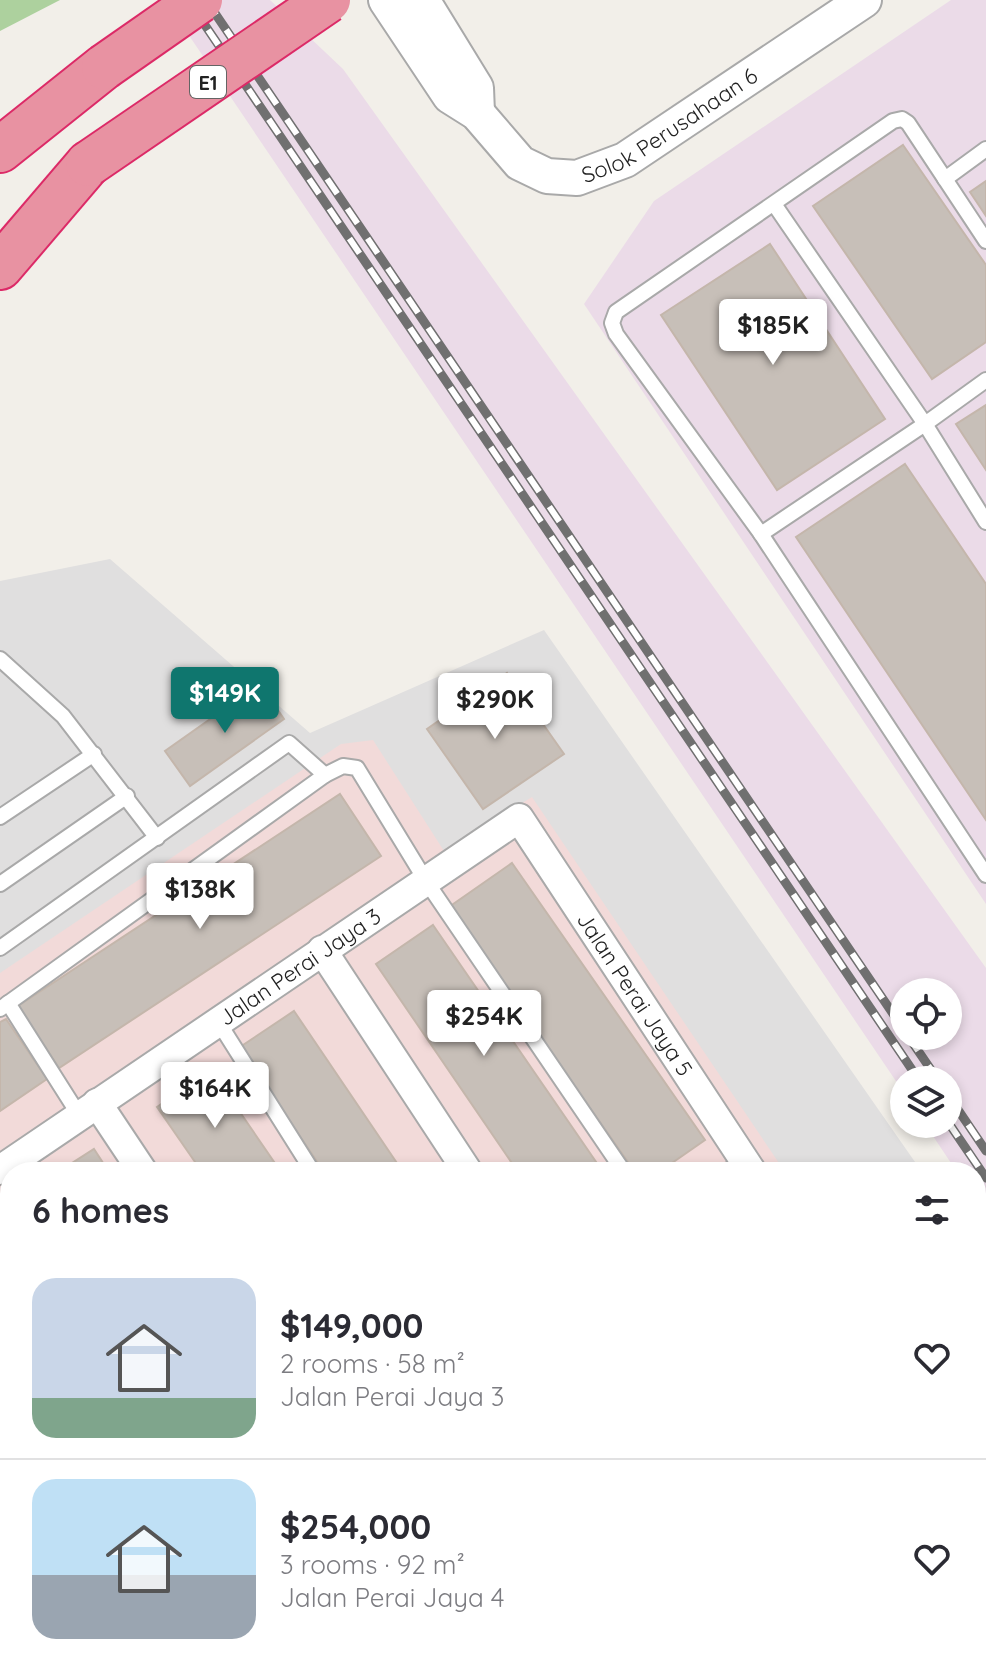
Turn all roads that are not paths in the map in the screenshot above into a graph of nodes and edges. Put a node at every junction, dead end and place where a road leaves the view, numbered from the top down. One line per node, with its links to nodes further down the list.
1 (200, 0): 6 (highway, bridge)
2 (328, 0): 11 (highway, E1, bridge)
3 (386, 0): 7 (street, Solok Perusahaan 6)
4 (422, 0): 7 (street)
5 (864, 0): 7 (street, Solok Perusahaan 6)
6 (104, 67): 8 (highway); 10 (highway)
7 (477, 113)
8 (0, 118)
9 (986, 149): 12 (lane)
10 (0, 150)
11 (88, 164): 14 (highway, E1); 16 (highway)
12 (945, 179): 13 (lane); 15 (lane)
13 (774, 204): 18 (lane); 20 (lane)
14 (0, 232)
15 (986, 241)
16 (0, 267)
17 (986, 380): 18 (lane)
18 (925, 424): 19 (lane); 20 (lane)
19 (986, 522)
20 (761, 534): 28 (lane)
21 (0, 659): 22 (lane)
22 (94, 754): 24 (lane); 25 (lane)
23 (325, 775): 27 (lane); 29 (lane); 33 (lane)
24 (127, 796): 27 (lane); 30 (lane)
25 (0, 817)
26 (519, 818): 29 (street, Jalan Perai Jaya 3); 41 (street, Jalan Perai Jaya 5)
27 (157, 838): 31 (lane)
28 (986, 875)
29 (426, 881): 32 (street, Jalan Perai Jaya 3); 40 (lane)
30 (0, 884)
31 (0, 948)
32 (322, 950): 34 (street, Jalan Perai Jaya 3); 39 (street)
33 (4, 1006): 35 (lane)
34 (219, 1023): 35 (street, Jalan Perai Jaya 3); 38 (lane)
35 (88, 1109): 36 (street, Jalan Perai Jaya 3); 37 (street)
36 (12, 1162)
37 (134, 1162)
38 (307, 1162)
39 (461, 1162)
40 (617, 1162)
41 (736, 1162)

